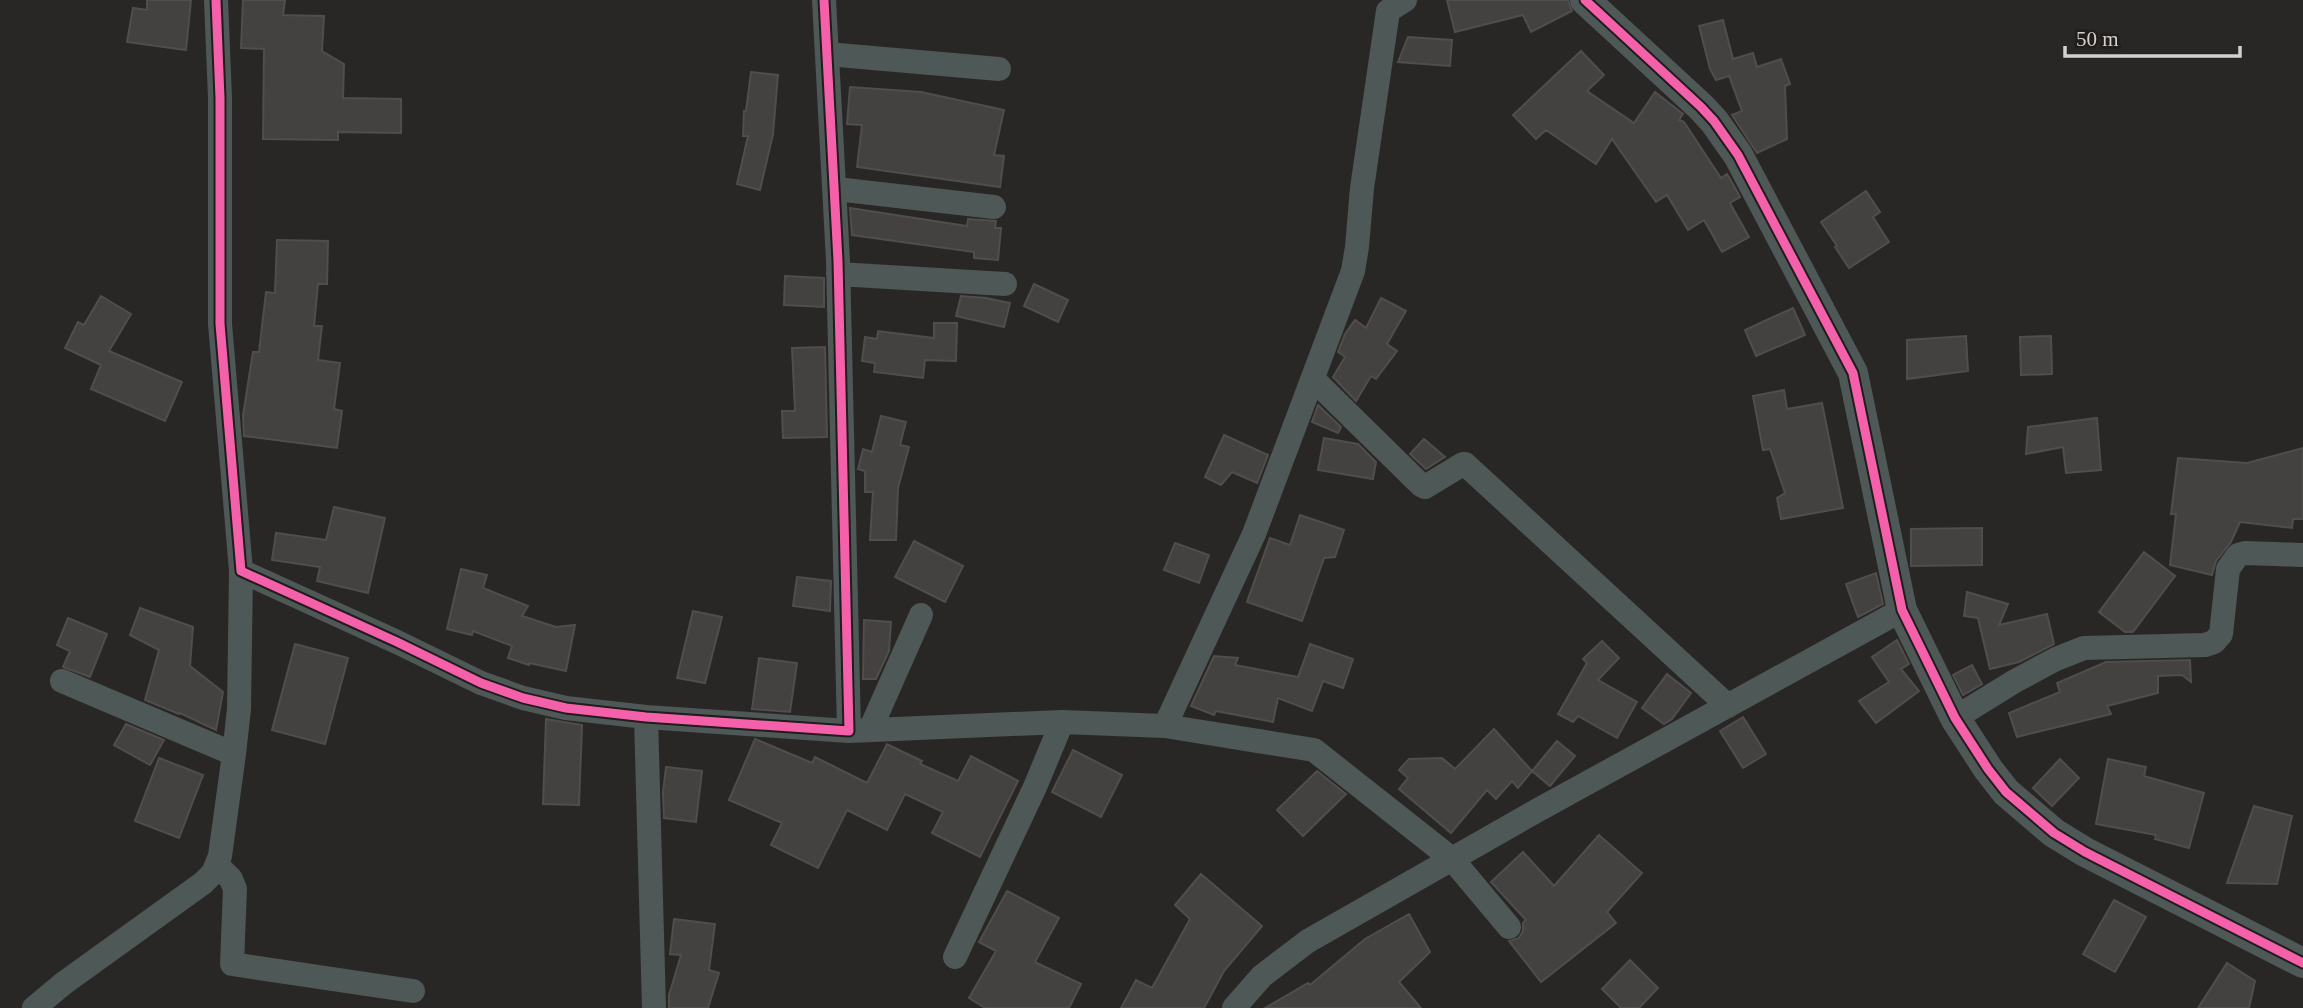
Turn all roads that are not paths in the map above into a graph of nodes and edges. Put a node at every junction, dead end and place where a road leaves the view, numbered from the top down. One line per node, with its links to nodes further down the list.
1 (216, 0): 13 (street)
2 (824, 0): 5 (street)
3 (1585, 0): 14 (street)
4 (1390, 4): 11 (street)
5 (827, 54): 6 (street); 7 (street)
6 (999, 69)
7 (836, 189): 8 (street); 9 (street)
8 (994, 207)
9 (838, 274): 10 (street); 22 (street)
10 (1005, 284)
11 (1313, 379): 17 (street); 21 (street)
12 (2303, 555): 19 (street)
13 (242, 571): 18 (street); 23 (street)
14 (1902, 610): 17 (street); 19 (street)
15 (920, 615): 22 (street)
16 (62, 681): 23 (street)
17 (1728, 706): 24 (street)
18 (646, 717): 22 (street); 31 (street)
19 (1955, 718): 28 (street)
20 (1062, 722): 21 (street); 22 (street); 27 (street)
21 (1165, 726): 24 (street)
22 (859, 730)
23 (234, 754): 25 (street)
24 (1452, 859): 26 (street); 32 (street)
25 (217, 865): 29 (street); 30 (street)
26 (1509, 927)
27 (955, 957)
28 (2303, 962)
29 (413, 991)
30 (34, 1008)
31 (654, 1008)
32 (1234, 1008)

